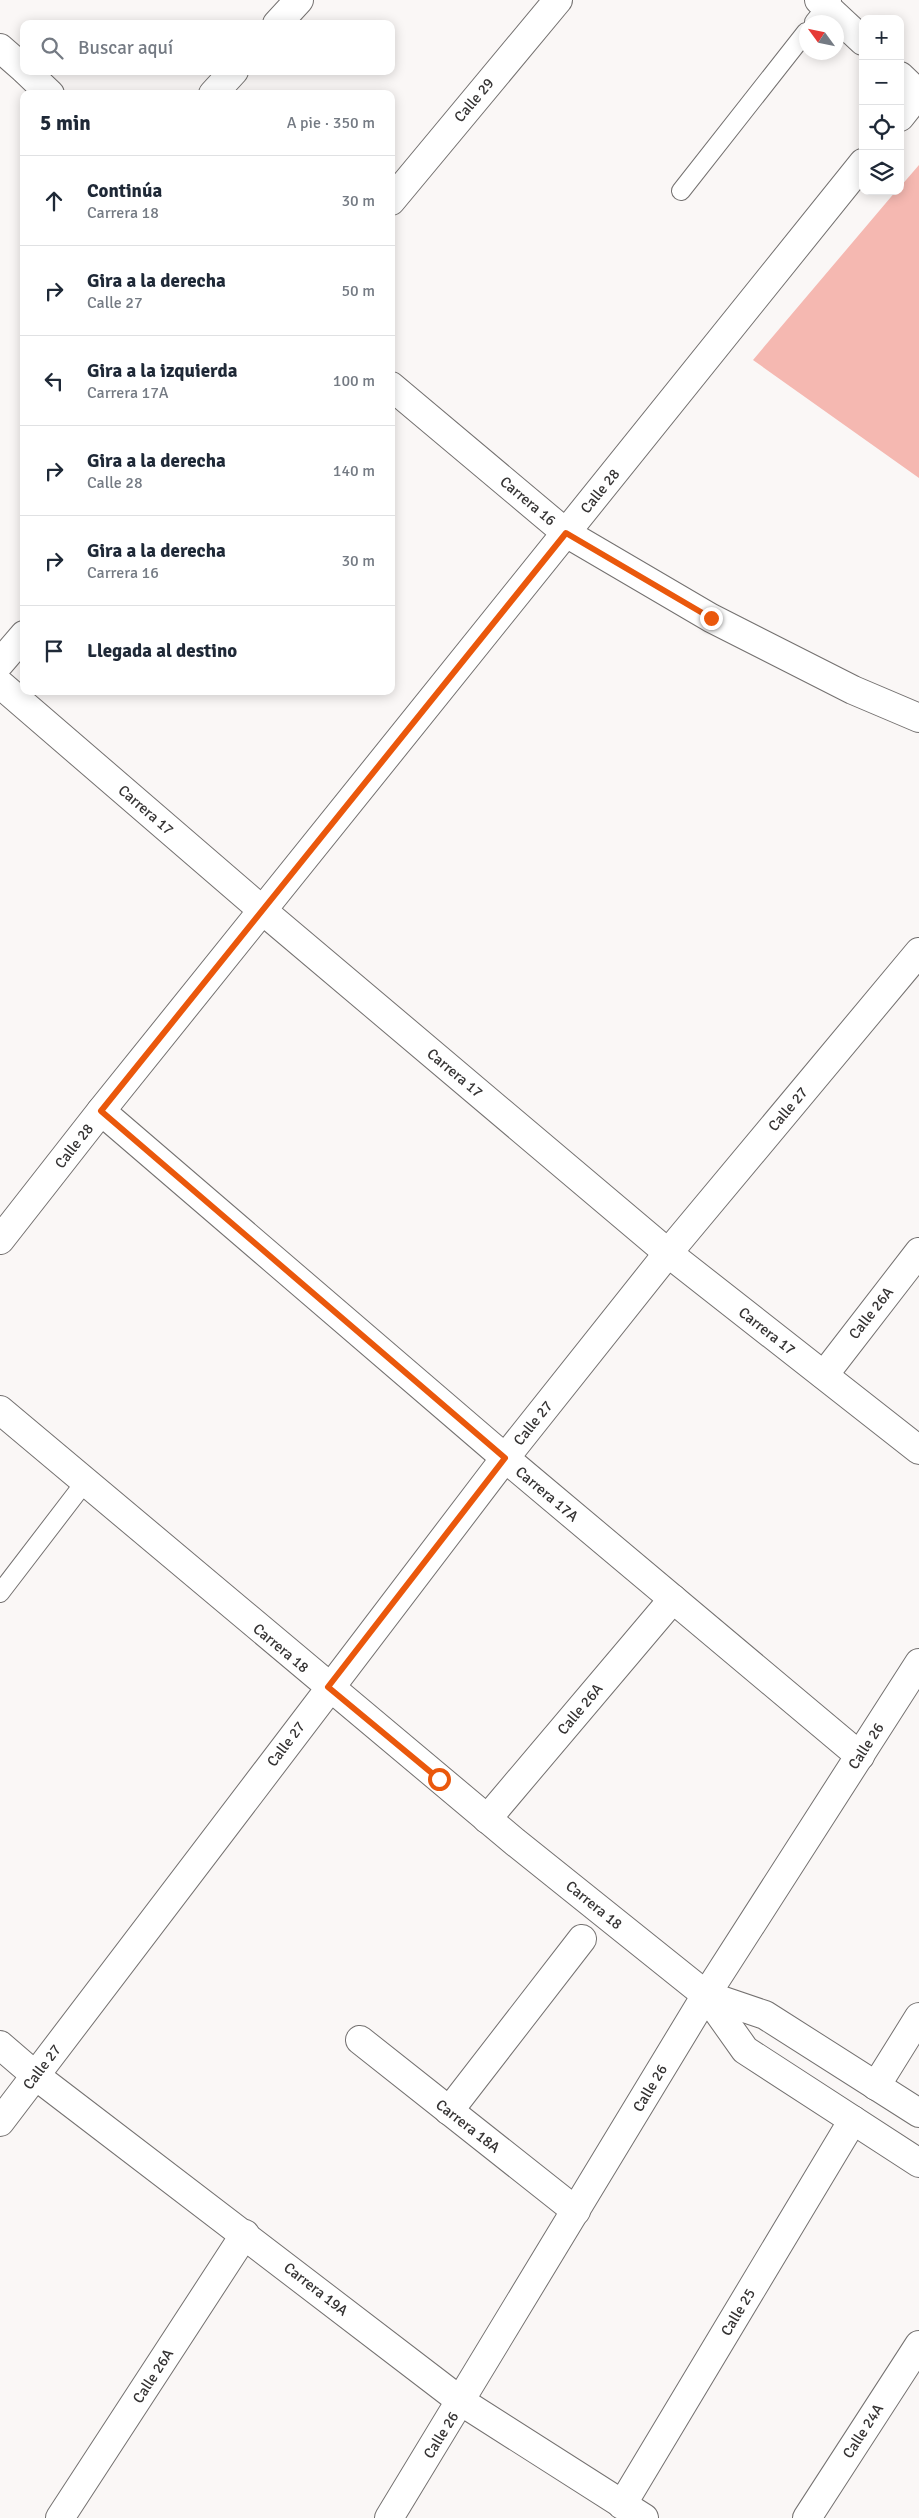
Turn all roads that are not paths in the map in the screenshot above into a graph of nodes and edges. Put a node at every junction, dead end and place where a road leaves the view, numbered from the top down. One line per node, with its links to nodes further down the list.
1 (299, 0): 4 (street)
2 (558, 0): 18 (street, Calle 29)
3 (823, 7): 5 (street)
4 (281, 20)
5 (859, 38)
6 (799, 41): 17 (lane)
7 (0, 48): 8 (street)
8 (20, 66)
9 (30, 75): 12 (street)
10 (230, 75): 13 (street)
11 (904, 80): 14 (street)
12 (46, 90)
13 (217, 90)
14 (919, 94): 15 (street)
15 (904, 112)
16 (859, 169): 20 (street, Calle 28)
17 (681, 191)
18 (395, 196)
19 (395, 389): 20 (street, Carrera 16)
20 (566, 533): 24 (street, Carrera 16); 25 (street, Calle 28)
21 (20, 640): 22 (street)
22 (0, 663)
23 (0, 684): 25 (street, Carrera 17)
24 (919, 718)
25 (262, 910): 27 (street, Calle 28); 30 (street, Carrera 17)
26 (919, 952): 30 (street, Calle 27)
27 (101, 1111): 28 (street, Calle 28); 34 (street, Carrera 17A)
28 (0, 1240)
29 (919, 1252): 31 (street, Calle 26A)
30 (668, 1253): 31 (street, Carrera 17); 34 (street, Calle 27)
31 (824, 1375): 33 (street, Carrera 17)
32 (0, 1410): 35 (street, Carrera 18)
33 (919, 1450)
34 (505, 1458): 37 (street, Carrera 17A); 39 (street, Calle 27)
35 (85, 1482): 36 (lane); 39 (street, Carrera 18)
36 (0, 1593)
37 (673, 1599): 40 (street, Carrera 17A); 41 (street, Calle 26A)
38 (919, 1663): 40 (street, Calle 26)
39 (328, 1687): 41 (street, Carrera 18); 47 (street, Calle 27)
40 (860, 1756): 43 (street, Calle 26)
41 (487, 1819): 43 (street, Carrera 18)
42 (582, 1939): 49 (street)
43 (706, 1995): 48 (street, Carrera 18); 51 (street, Carrera 18); 54 (street, Calle 26)
44 (919, 2017): 48 (street)
45 (360, 2040): 49 (street, Carrera 18A)
46 (0, 2045): 47 (street, Carrera 19A)
47 (36, 2076): 52 (street, Calle 27); 55 (street, Carrera 19A)
48 (876, 2086): 50 (street, Carrera 18)
49 (449, 2111): 54 (street, Carrera 18A)
50 (919, 2113)
51 (853, 2120): 53 (street, Carrera 18); 58 (street, Calle 25)
52 (0, 2122)
53 (919, 2163)
54 (576, 2211): 57 (street, Calle 26)
55 (246, 2234): 57 (street, Carrera 19A); 59 (street, Calle 26A)
56 (919, 2345): 61 (street, Calle 24A)
57 (462, 2402): 58 (street, Carrera 19A); 60 (street, Calle 26)
58 (633, 2511)
59 (60, 2518)
60 (389, 2518)
61 (808, 2518)

